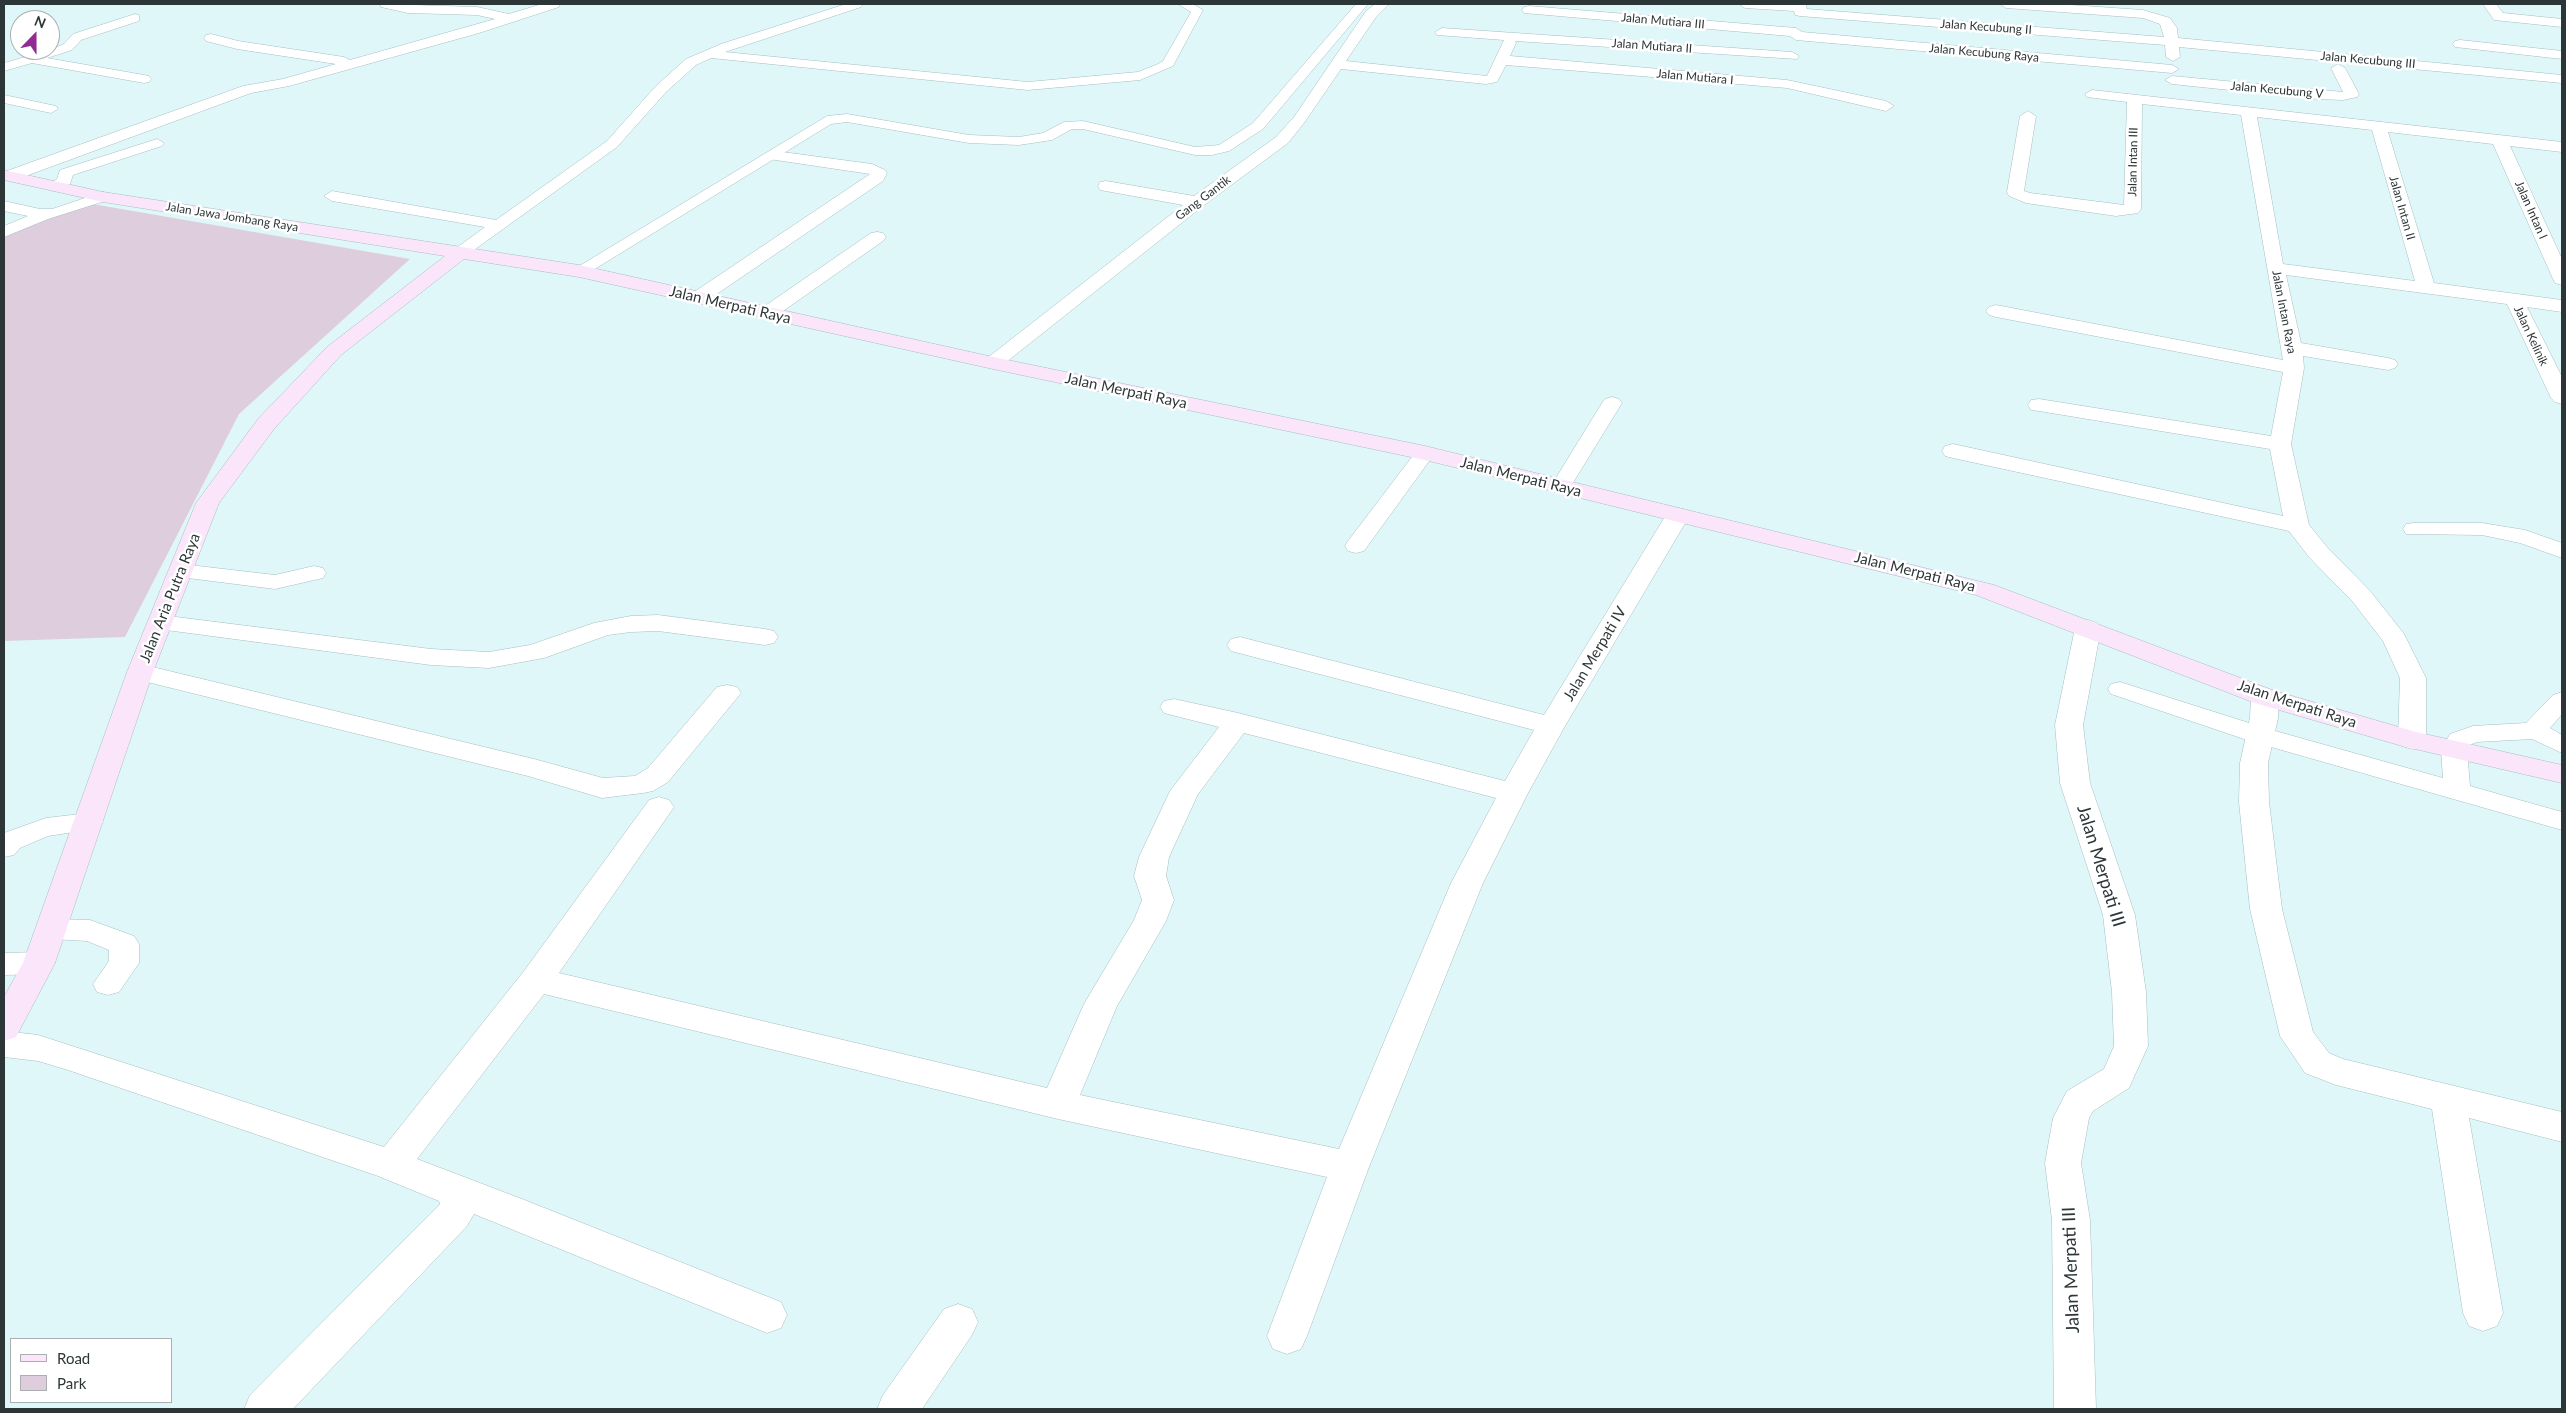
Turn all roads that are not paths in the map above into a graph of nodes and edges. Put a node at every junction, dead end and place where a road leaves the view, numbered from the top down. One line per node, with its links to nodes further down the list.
1 (386, 4): 15 (street)
2 (554, 4): 15 (street)
3 (857, 4): 24 (lane)
4 (1184, 4): 24 (lane)
5 (1362, 4): 64 (lane)
6 (1383, 4): 31 (street, Gang Gantik)
7 (1745, 4): 12 (street, Jalan Kecubung II)
8 (2006, 4): 10 (street)
9 (2489, 4): 16 (street)
10 (2034, 5): 13 (street)
11 (1531, 7): 18 (street, Jalan Mutiara III); 19 (street)
12 (1801, 8): 18 (street); 21 (street, Jalan Kecubung II)
13 (2146, 11): 21 (street)
14 (136, 18): 23 (lane)
15 (510, 18): 30 (street)
16 (2562, 23)
17 (1442, 32): 19 (street, Jalan Mutiara II)
18 (1796, 34): 26 (street); 34 (street, Jalan Kecubung Raya)
19 (1512, 36): 26 (street, Jalan Mutiara II); 29 (street)
20 (211, 38): 30 (street)
21 (2173, 42): 34 (street); 36 (street, Jalan Kecubung III)
22 (2460, 44): 25 (street)
23 (60, 49)
24 (709, 54): 59 (lane)
25 (2562, 55)
26 (1792, 56): 37 (street)
27 (27, 60): 32 (lane)
28 (36, 60): 35 (lane)
29 (1502, 60): 31 (street); 37 (street, Jalan Mutiara I)
30 (353, 63): 51 (street)
31 (1335, 64): 56 (street, Gang Gantik)
32 (4, 67)
33 (2338, 68): 34 (street, Jalan Kecubung V)
34 (2172, 74): 41 (street)
35 (144, 79)
36 (2562, 79)
37 (1787, 84): 42 (street, Jalan Mutiara I)
38 (2092, 94): 40 (street)
39 (4, 99): 43 (lane)
40 (2135, 99): 41 (street); 45 (street, Jalan Intan III)
41 (2173, 103): 44 (street)
42 (1886, 106)
43 (51, 109)
44 (2248, 112): 46 (street); 63 (street, Jalan Intan Raya)
45 (2028, 116)
46 (2379, 127): 47 (street); 66 (street, Jalan Intan II)
47 (2500, 141): 49 (street); 65 (street, Jalan Intan I)
48 (158, 143): 52 (lane)
49 (2562, 148)
50 (775, 156): 67 (street)
51 (6, 176): 52 (main road, Jalan Jawa Jombang Raya)
52 (54, 186): 55 (main road, Jalan Jawa Jombang Raya)
53 (1106, 186): 56 (street)
54 (332, 196): 59 (lane)
55 (103, 197): 58 (lane); 62 (main road, Jalan Jawa Jombang Raya)
56 (1197, 202): 73 (street, Gang Gantik)
57 (4, 206): 58 (lane)
58 (46, 214): 60 (lane)
59 (499, 225): 62 (lane)
60 (4, 232)
61 (877, 237): 71 (street)
62 (461, 252): 64 (main road, Jalan Merpati Raya); 87 (main road, Jalan Aria Putra Raya)
63 (2275, 268): 66 (street); 72 (street, Jalan Intan Raya)
64 (579, 271): 67 (main road, Jalan Merpati Raya)
65 (2562, 279)
66 (2426, 288): 68 (street)
67 (698, 298): 71 (main road, Jalan Merpati Raya)
68 (2514, 300): 69 (street); 75 (street, Jalan Kelinik)
69 (2562, 306)
70 (1996, 310): 72 (street)
71 (766, 314): 73 (main road, Jalan Merpati Raya)
72 (2293, 358): 74 (street); 78 (street, Jalan Intan Raya)
73 (993, 364): 80 (main road, Jalan Merpati Raya)
74 (2388, 364)
75 (2562, 398)
76 (1612, 402): 81 (lane)
77 (2039, 405): 78 (street)
78 (2280, 444): 83 (street, Jalan Intan Raya)
79 (1953, 451): 83 (street)
80 (1425, 453): 81 (main road, Jalan Merpati Raya); 85 (lane)
81 (1561, 486): 82 (main road, Jalan Merpati Raya)
82 (1678, 515): 90 (main road, Jalan Merpati Raya); 100 (street, Jalan Merpati IV)
83 (2297, 526): 103 (street, Jalan Intan Raya)
84 (2414, 529): 86 (lane)
85 (1356, 546)
86 (2562, 552)
87 (180, 571): 88 (street); 89 (main road, Jalan Aria Putra Raya)
88 (314, 572)
89 (160, 623): 91 (street); 93 (main road, Jalan Aria Putra Raya)
90 (2088, 628): 96 (main road, Jalan Merpati Raya); 132 (street, Jalan Merpati III)
91 (765, 637)
92 (1240, 645): 100 (street)
93 (140, 672): 95 (street); 111 (main road, Jalan Aria Putra Raya)
94 (2120, 689): 102 (lane)
95 (727, 693)
96 (2265, 697): 102 (street); 103 (main road, Jalan Merpati Raya)
97 (2562, 700): 101 (lane)
98 (1174, 707): 99 (street)
99 (1238, 722): 108 (street); 121 (street)
100 (1551, 726): 108 (street, Jalan Merpati IV)
101 (2536, 731): 104 (lane); 105 (lane)
102 (2258, 735): 107 (lane); 120 (street)
103 (2412, 740): 105 (main road, Jalan Merpati Raya)
104 (2562, 745)
105 (2454, 750): 106 (main road, Jalan Merpati Raya); 107 (lane)
106 (2562, 774)
107 (2457, 791): 110 (lane)
108 (1513, 793): 124 (street, Jalan Merpati IV)
109 (660, 807): 116 (street)
110 (2562, 821)
111 (89, 822): 112 (lane); 113 (main road, Jalan Aria Putra Raya)
112 (4, 848)
113 (52, 928): 115 (main road, Jalan Aria Putra Raya); 117 (lane)
114 (4, 964): 115 (lane)
115 (39, 964): 118 (main road, Jalan Aria Putra Raya)
116 (536, 980): 121 (street); 123 (street)
117 (108, 984)
118 (4, 1028)
119 (4, 1044): 123 (street)
120 (2448, 1100): 122 (street); 126 (street)
121 (1058, 1105): 124 (street)
122 (2562, 1128)
123 (392, 1165): 125 (street)
124 (1350, 1168): 129 (street, Jalan Merpati IV)
125 (455, 1191): 127 (street); 130 (street)
126 (2483, 1313)
127 (767, 1315)
128 (958, 1322): 131 (street)
129 (1287, 1336)
130 (265, 1409)
131 (898, 1409)
132 (2075, 1409)

